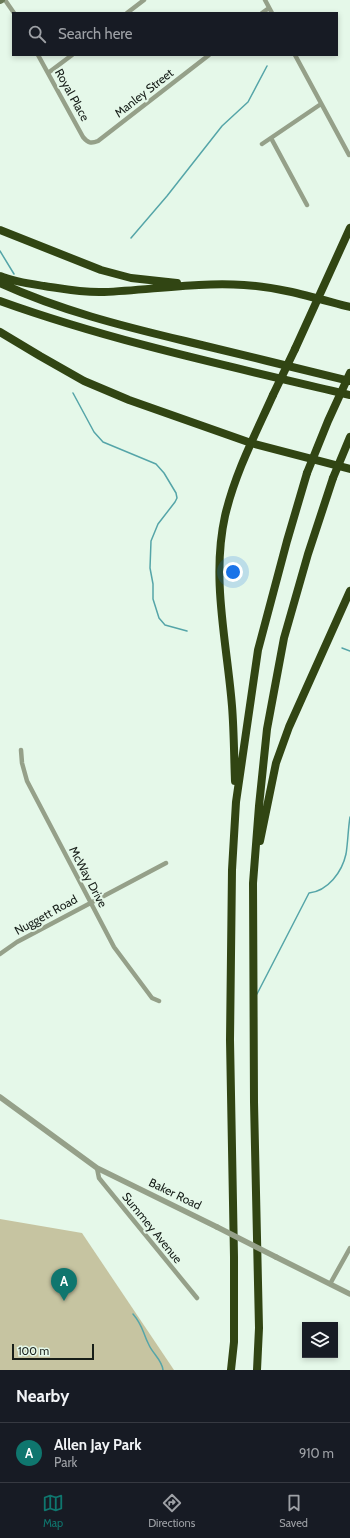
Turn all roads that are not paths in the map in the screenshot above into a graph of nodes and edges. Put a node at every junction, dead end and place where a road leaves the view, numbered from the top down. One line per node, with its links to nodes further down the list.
1 (5, 0): 5 (street)
2 (144, 0): 6 (street)
3 (265, 0): 4 (street)
4 (269, 8): 7 (street); 8 (street)
5 (13, 12)
6 (128, 12)
7 (263, 12)
8 (271, 12)
9 (39, 56): 13 (street, Royal Place)
10 (71, 56): 13 (street)
11 (208, 56): 16 (street, Manley Street)
12 (296, 56): 14 (street)
13 (48, 73): 16 (street, Royal Place)
14 (321, 104): 15 (street); 18 (street)
15 (271, 138): 17 (street); 19 (street)
16 (90, 143)
17 (262, 144)
18 (349, 155)
19 (307, 205)
20 (350, 228): 25 (highway)
21 (0, 230): 24 (highway)
22 (0, 276): 24 (highway)
23 (0, 283): 32 (highway)
24 (208, 285): 25 (highway)
25 (318, 298): 27 (highway); 35 (highway, bridge)
26 (0, 301): 33 (highway)
27 (350, 307)
28 (0, 332): 30 (highway)
29 (0, 339): 30 (highway)
30 (40, 356): 35 (highway)
31 (350, 373): 39 (highway, bridge)
32 (350, 381)
33 (350, 395)
34 (350, 437): 41 (highway, bridge)
35 (251, 443): 36 (highway); 39 (highway)
36 (350, 469)
37 (350, 591): 41 (highway)
38 (21, 750): 42 (street, McWay Drive)
39 (236, 802): 51 (highway)
40 (166, 863): 42 (street, Nuggett Road)
41 (253, 883): 52 (highway)
42 (90, 902): 43 (street, Nuggett Road); 44 (street, McWay Drive)
43 (0, 954)
44 (159, 1001)
45 (0, 1097): 46 (street, Baker Road)
46 (97, 1168): 48 (street, Baker Road, bridge); 50 (street, Summey Avenue)
47 (350, 1248): 48 (street)
48 (330, 1284): 49 (street, Baker Road)
49 (350, 1294)
50 (197, 1298)
51 (231, 1370)
52 (256, 1370)

